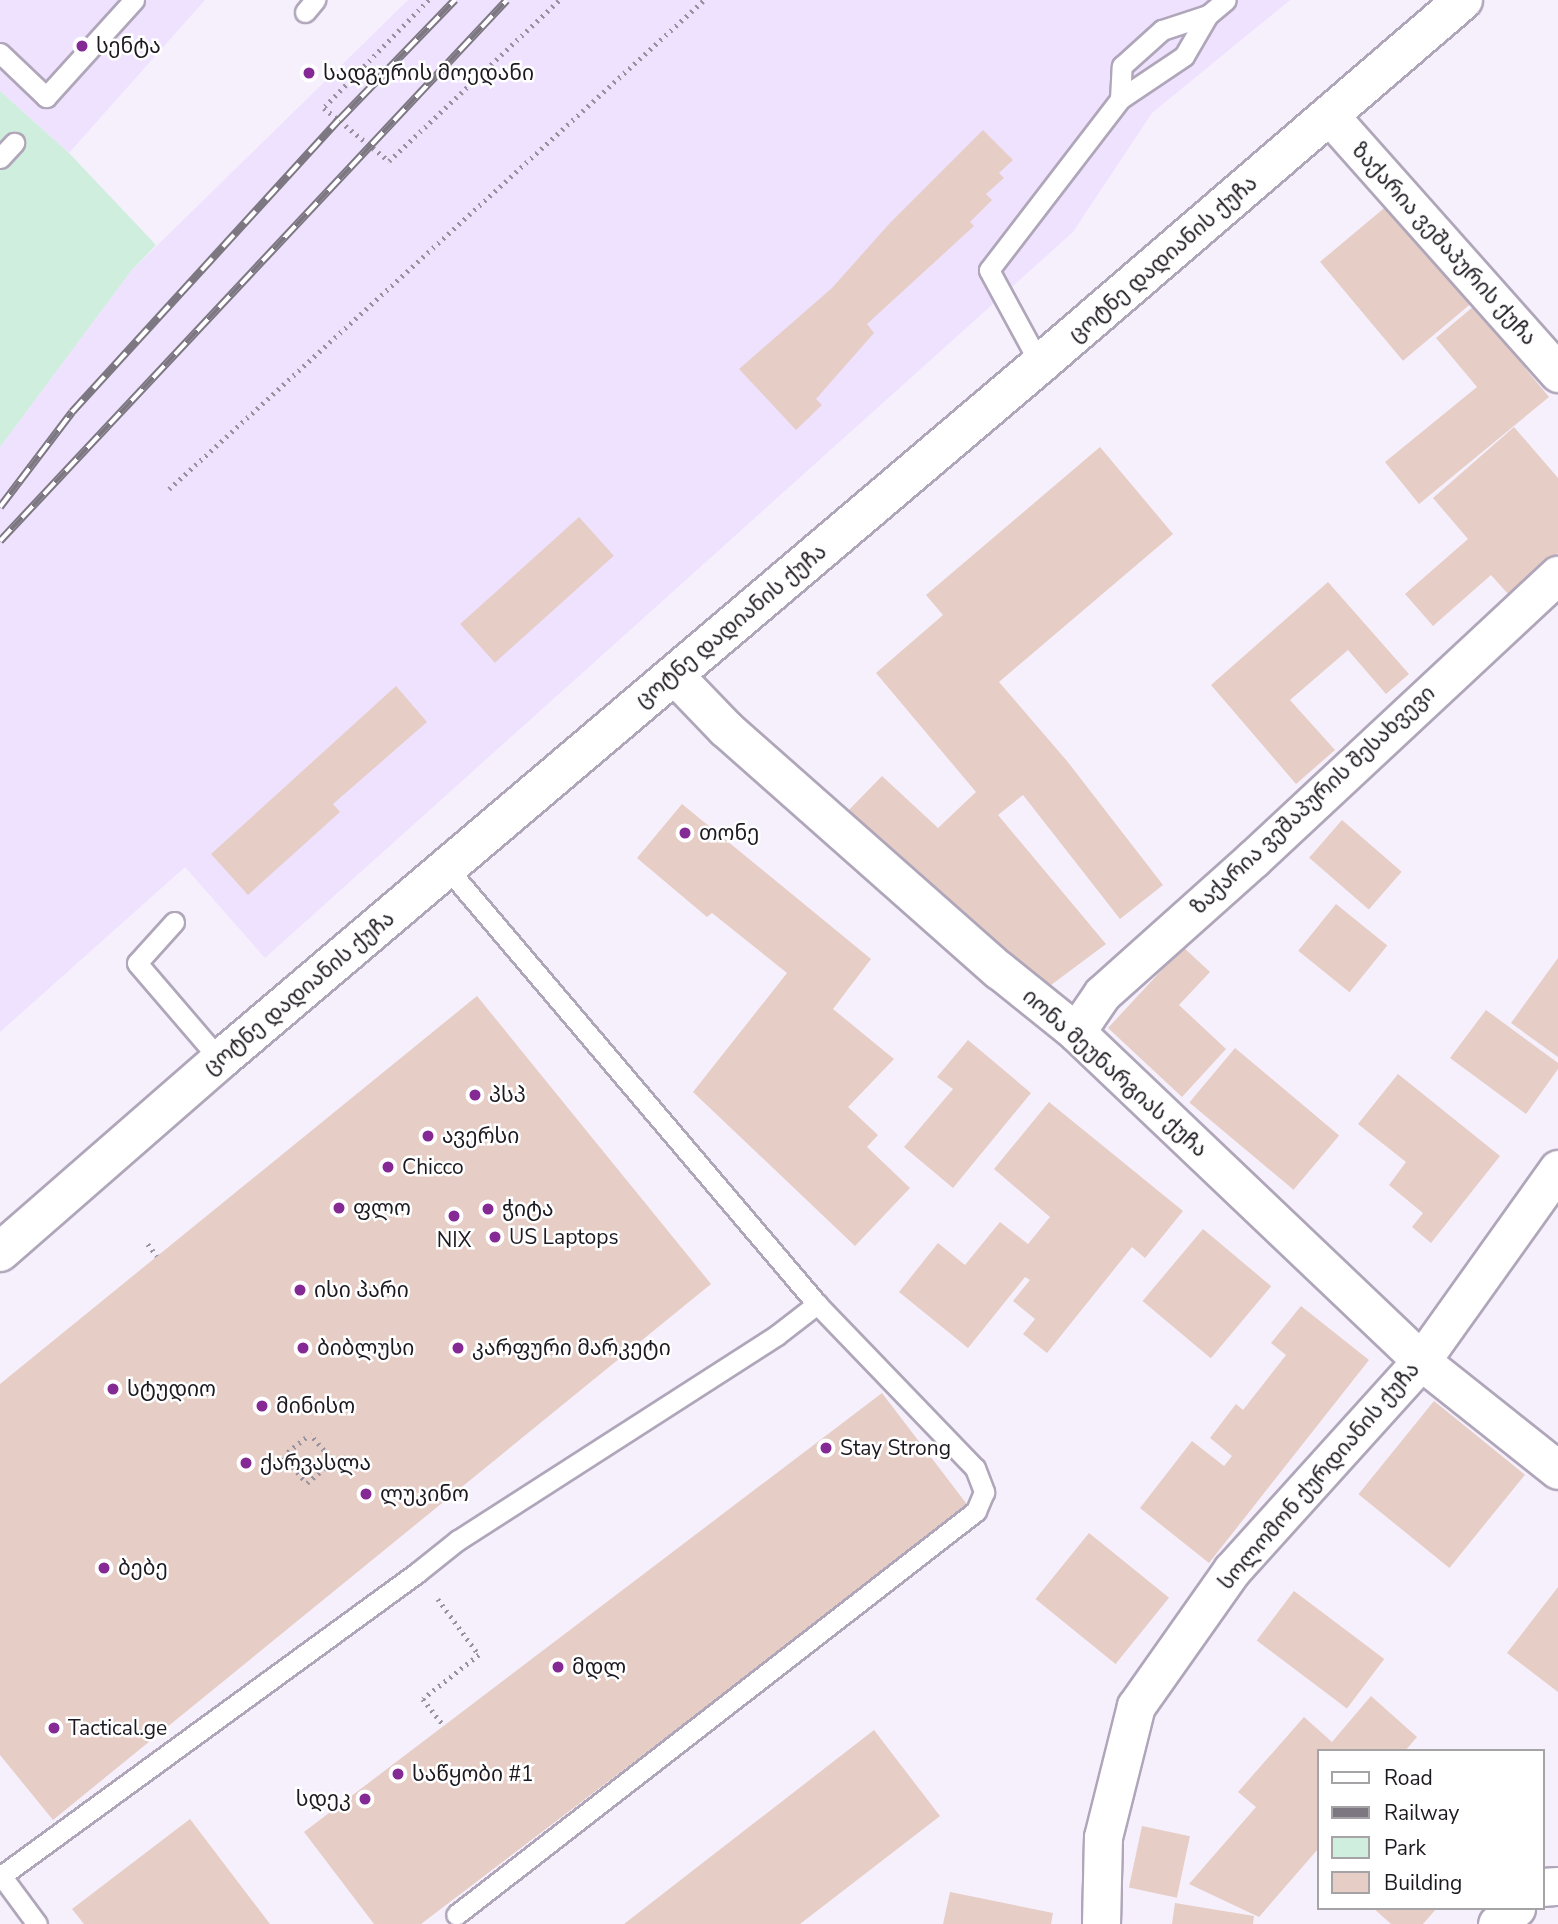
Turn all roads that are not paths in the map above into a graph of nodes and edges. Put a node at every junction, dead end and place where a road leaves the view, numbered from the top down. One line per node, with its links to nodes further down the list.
1 (134, 0): 5 (lane)
2 (1226, 0): 4 (lane)
3 (1463, 0): 7 (main road, ცოტნე დადიანის ქუჩა)
4 (1209, 15): 6 (lane); 6 (lane)
5 (0, 53)
6 (1120, 99): 10 (lane)
7 (1330, 116): 10 (main road, ცოტნე დადიანის ქუჩა); 11 (street, ზაქარია ვეშაპურის ქუჩა)
8 (14, 143): 9 (lane)
9 (0, 158)
10 (1040, 364): 13 (main road, ცოტნე დადიანის ქუჩა)
11 (1558, 373)
12 (1558, 575): 16 (street, ზაქარია ვეშაპურის შესახვევი)
13 (674, 675): 14 (main road, ცოტნე დადიანის ქუჩა); 16 (street, იონა მეუნარგიას ქუჩა)
14 (447, 868): 17 (main road, ცოტნე დადიანის ქუჩა); 20 (lane)
15 (174, 922): 17 (lane)
16 (1076, 1032): 21 (street, იონა მეუნარგიას ქუჩა)
17 (220, 1060): 19 (main road, ცოტნე დადიანის ქუჩა)
18 (1558, 1169): 21 (street, სოლომონ ქურდიანის ქუჩა)
19 (0, 1252)
20 (817, 1304): 23 (lane); 25 (lane)
21 (1421, 1361): 22 (street, იონა მეუნარგიას ქუჩა); 27 (street, სოლომონ ქურდიანის ქუჩა)
22 (1558, 1470)
23 (1, 1875): 26 (lane)
24 (1514, 1910): 28 (street)
25 (456, 1915)
26 (37, 1924)
27 (1101, 1924)
28 (1497, 1924)

